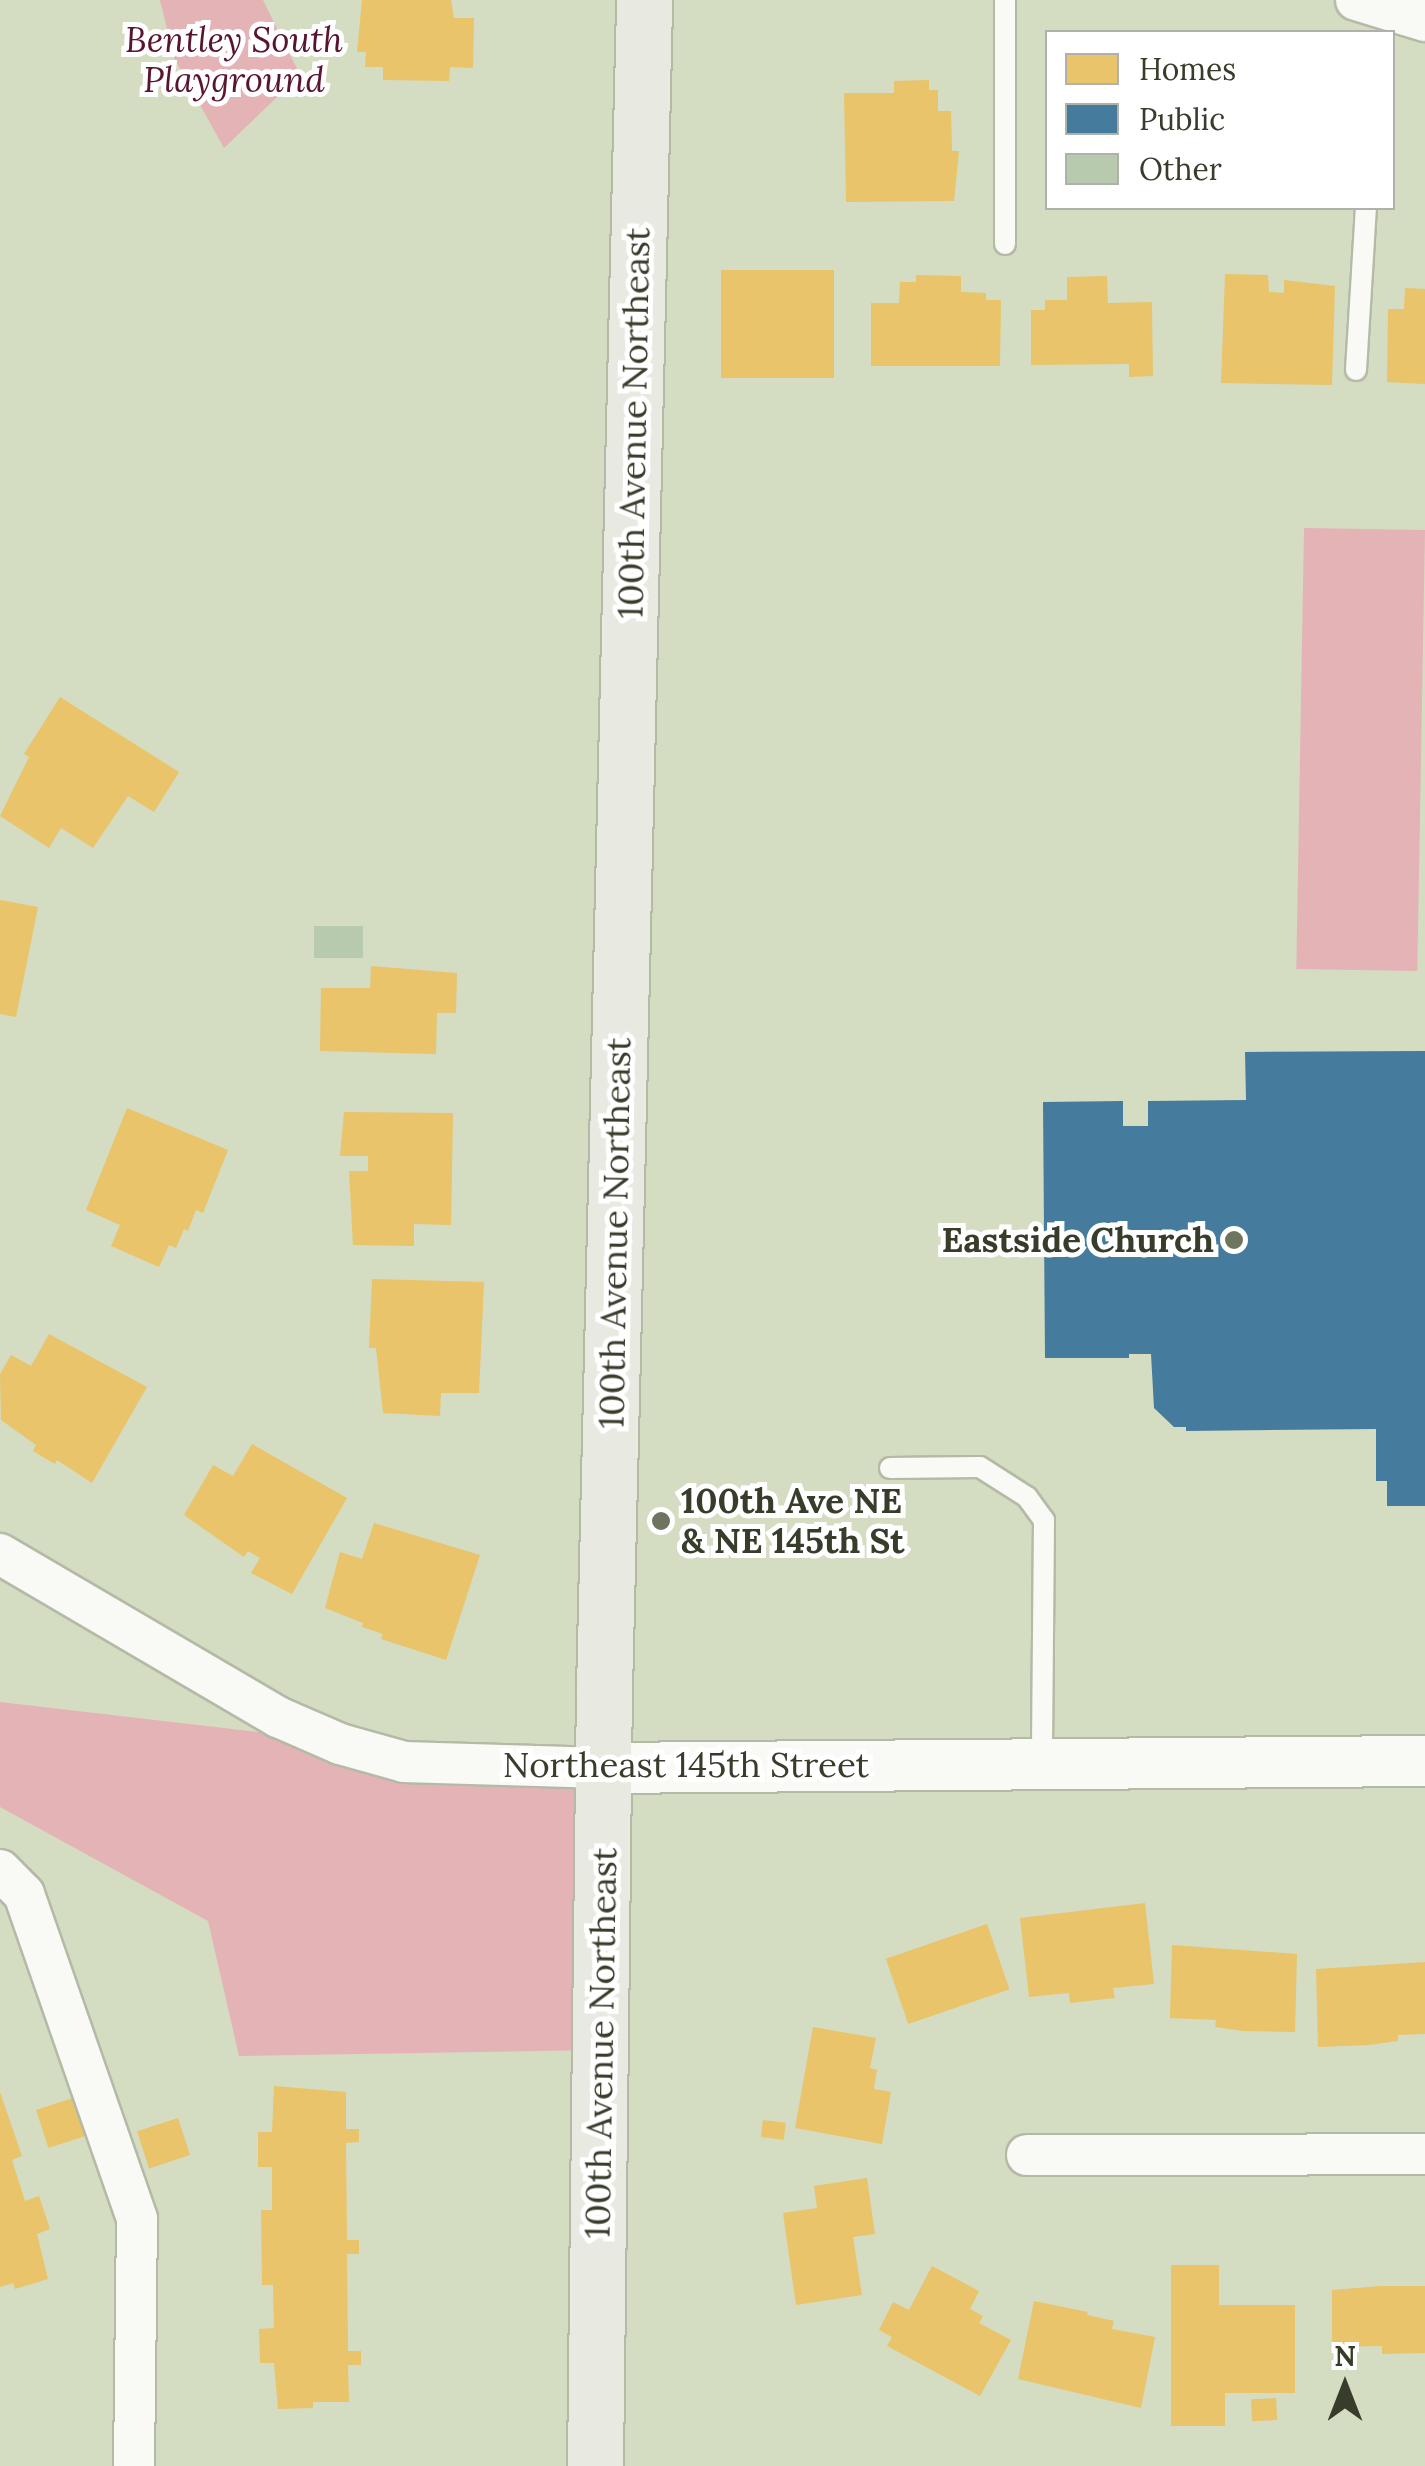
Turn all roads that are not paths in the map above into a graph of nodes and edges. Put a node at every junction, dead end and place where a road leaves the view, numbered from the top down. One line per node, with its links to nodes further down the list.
1 (644, 0): 12 (main road, 100th Avenue Northeast)
2 (1005, 0): 6 (lane)
3 (1373, 12): 4 (street)
4 (1425, 21)
5 (1366, 210): 7 (lane)
6 (1005, 244)
7 (1356, 370)
8 (890, 1468): 11 (lane)
9 (0, 1554): 12 (street, Northeast 145th Street)
10 (1425, 1761): 11 (street, Northeast 145th Street)
11 (1042, 1764): 12 (street, Northeast 145th Street)
12 (603, 1768): 17 (main road, 100th Avenue Northeast)
13 (0, 1870): 16 (street)
14 (1425, 2154): 15 (street)
15 (1027, 2155)
16 (134, 2466)
17 (595, 2466)

